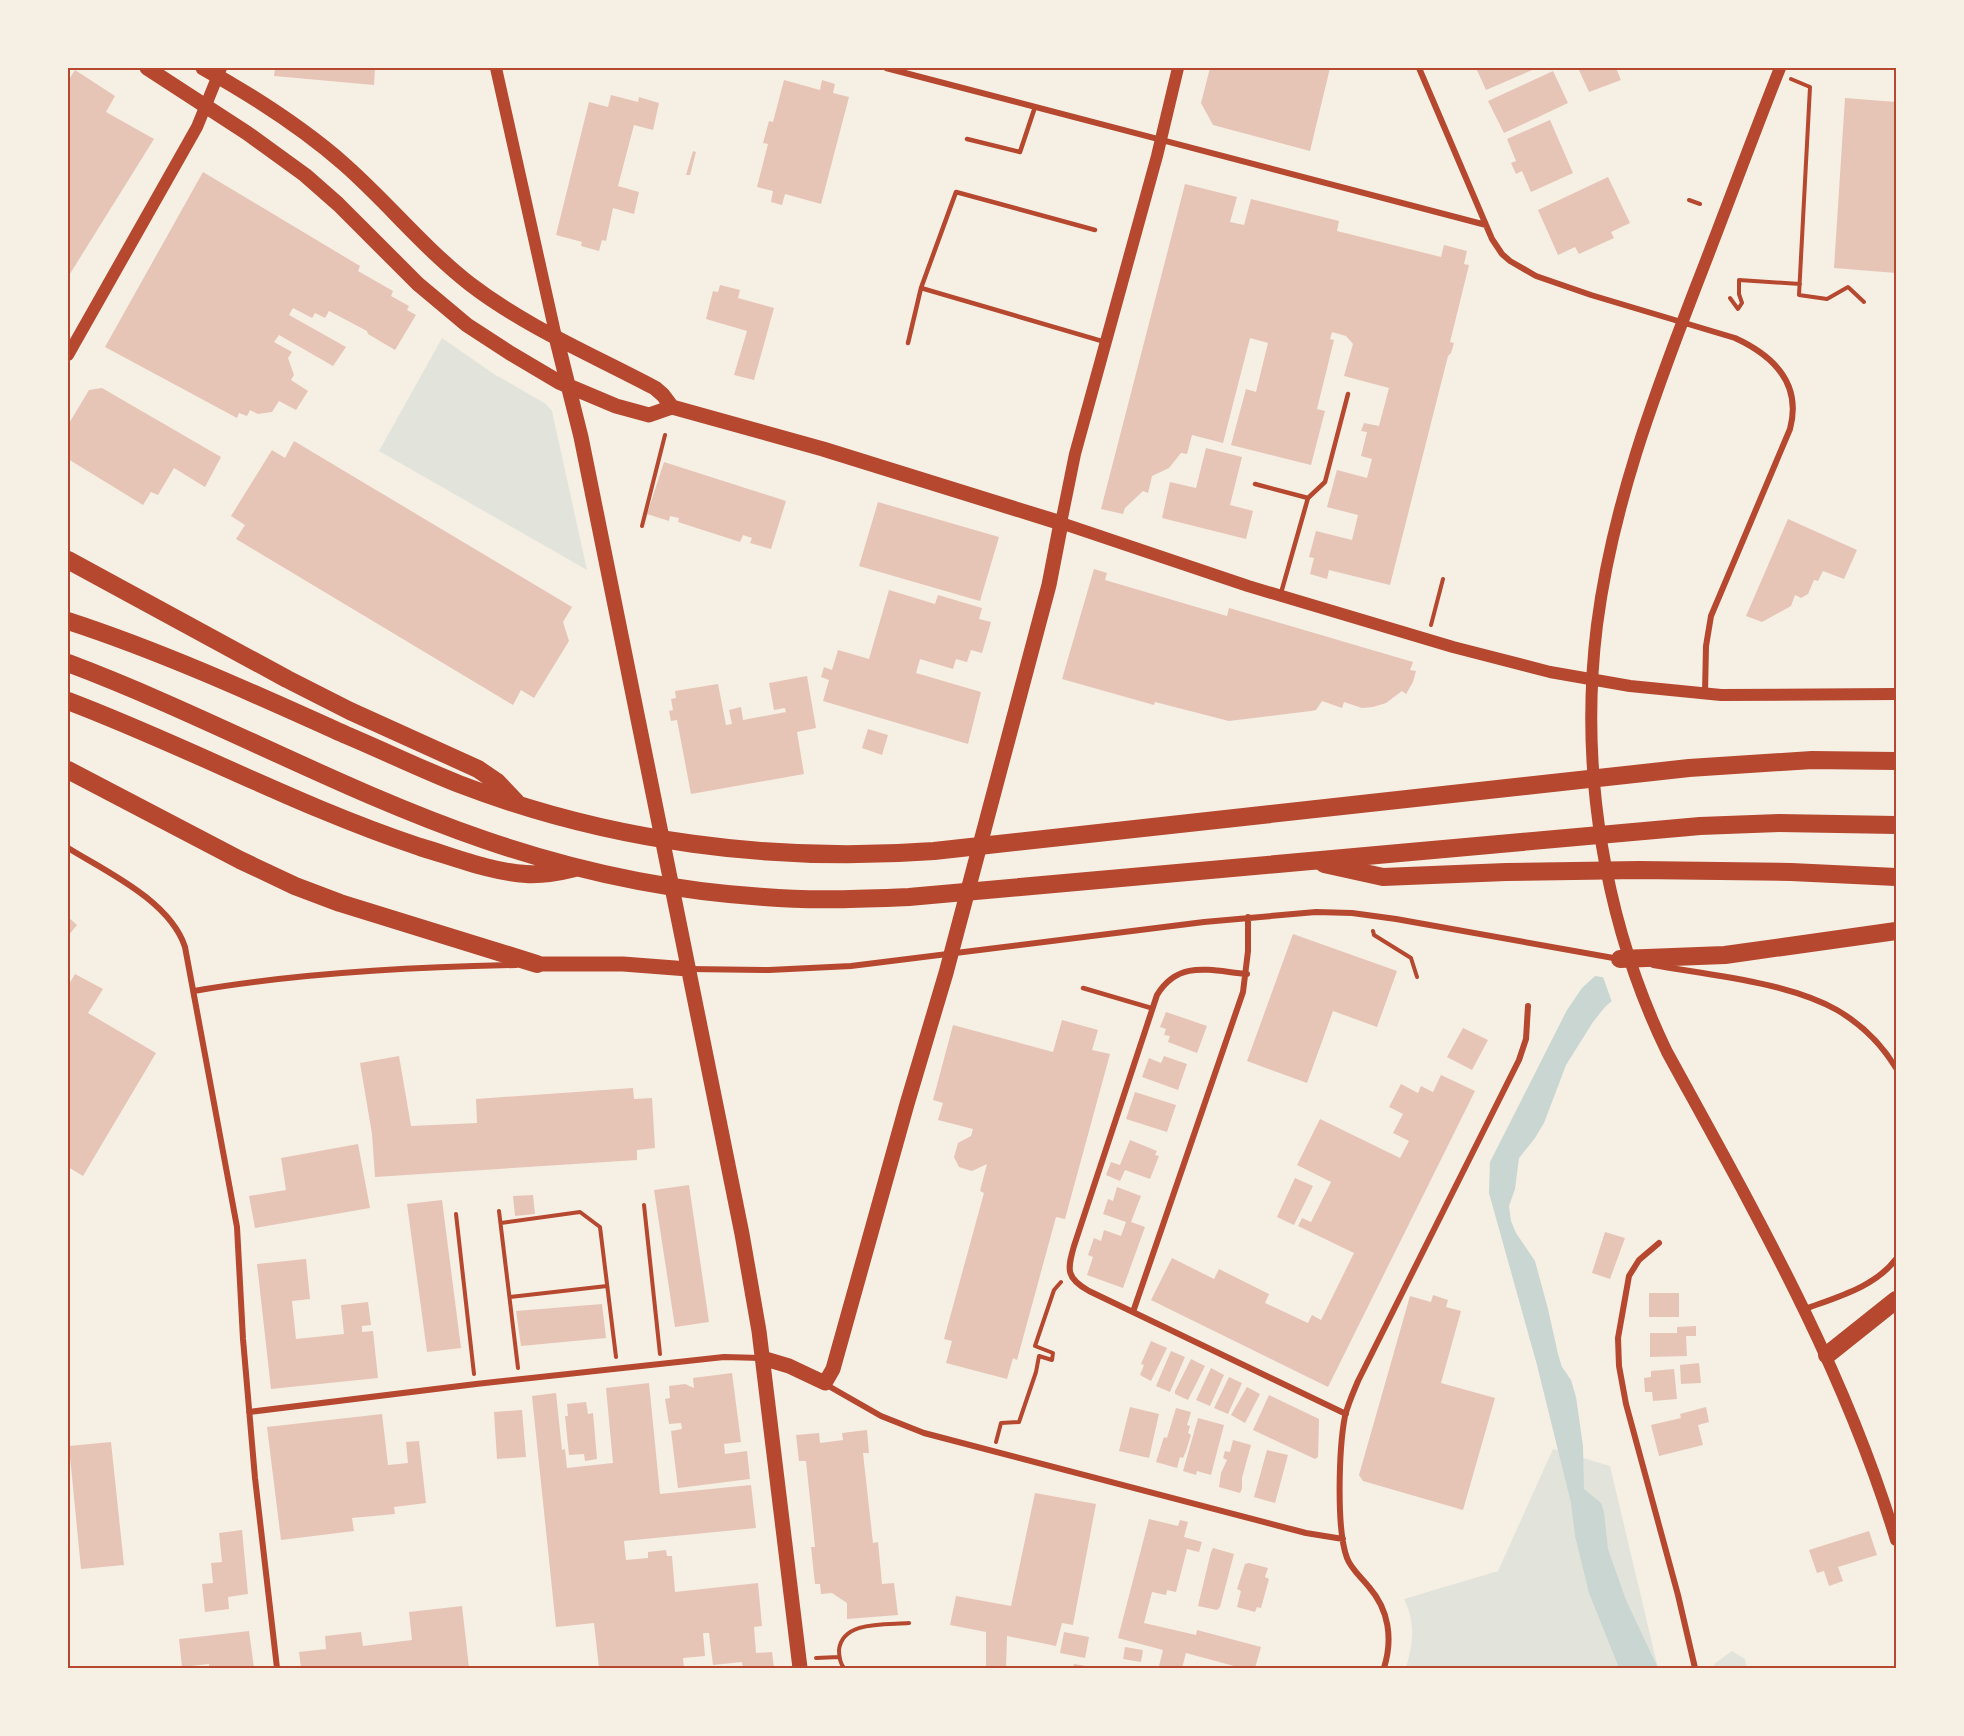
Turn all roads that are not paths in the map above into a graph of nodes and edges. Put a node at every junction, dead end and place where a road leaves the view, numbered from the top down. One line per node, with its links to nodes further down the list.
1 (147, 68): 9 (main road)
2 (203, 68): 8 (main road)
3 (496, 68): 17 (main road)
4 (886, 68): 10 (street)
5 (1178, 68): 11 (main road)
6 (1419, 68): 13 (street)
7 (1779, 70): 16 (main road)
8 (220, 72): 9 (main road); 17 (main road)
9 (207, 107): 20 (main road); 21 (main road)
10 (1035, 107): 11 (street); 12 (lane)
11 (1161, 138): 13 (street); 18 (main road)
12 (967, 139)
13 (1486, 225): 16 (street)
14 (1095, 230): 15 (lane)
15 (921, 288): 18 (lane); 19 (lane)
16 (1682, 323): 31 (street); 56 (main road)
17 (556, 337): 21 (main road); 23 (main road)
18 (1106, 342): 26 (main road)
19 (908, 343)
20 (68, 356)
21 (569, 387): 23 (main road); 46 (main road)
22 (1348, 394): 25 (lane)
23 (672, 407): 26 (main road)
24 (1255, 484): 25 (lane)
25 (1308, 498): 28 (lane)
26 (1061, 523): 28 (main road); 60 (main road)
27 (68, 560): 36 (highway)
28 (1281, 596): 31 (main road)
29 (68, 621): 36 (highway)
30 (68, 663): 40 (highway)
31 (1705, 693): 32 (main road)
32 (1896, 694)
33 (68, 701): 40 (highway)
34 (1896, 761): 36 (highway)
35 (68, 770): 45 (highway)
36 (520, 805)
37 (1896, 825): 39 (highway)
38 (68, 848): 49 (street)
39 (1308, 860): 40 (highway); 41 (highway)
40 (578, 867)
41 (1896, 877)
42 (1248, 917): 44 (street); 46 (street); 47 (street)
43 (1896, 931): 44 (highway)
44 (1620, 959): 52 (street)
45 (537, 964): 46 (main road); 49 (street)
46 (688, 969): 59 (main road)
47 (1246, 974): 51 (street); 57 (street)
48 (1083, 988): 51 (lane)
49 (194, 991): 61 (street)
50 (1528, 1006): 62 (street)
51 (1151, 1008): 57 (street)
52 (1896, 1068)
53 (1659, 1244): 68 (street)
54 (1896, 1259): 56 (street)
55 (1896, 1300): 58 (highway)
56 (1805, 1309): 58 (main road)
57 (1133, 1312): 62 (street)
58 (1827, 1355): 64 (main road)
59 (762, 1358): 60 (main road); 61 (street); 65 (main road)
60 (825, 1383): 63 (street)
61 (249, 1412): 66 (street)
62 (1346, 1414): 63 (street)
63 (1343, 1539): 67 (street)
64 (1896, 1540)
65 (799, 1664)
66 (277, 1668)
67 (1384, 1668)
68 (1695, 1668)

